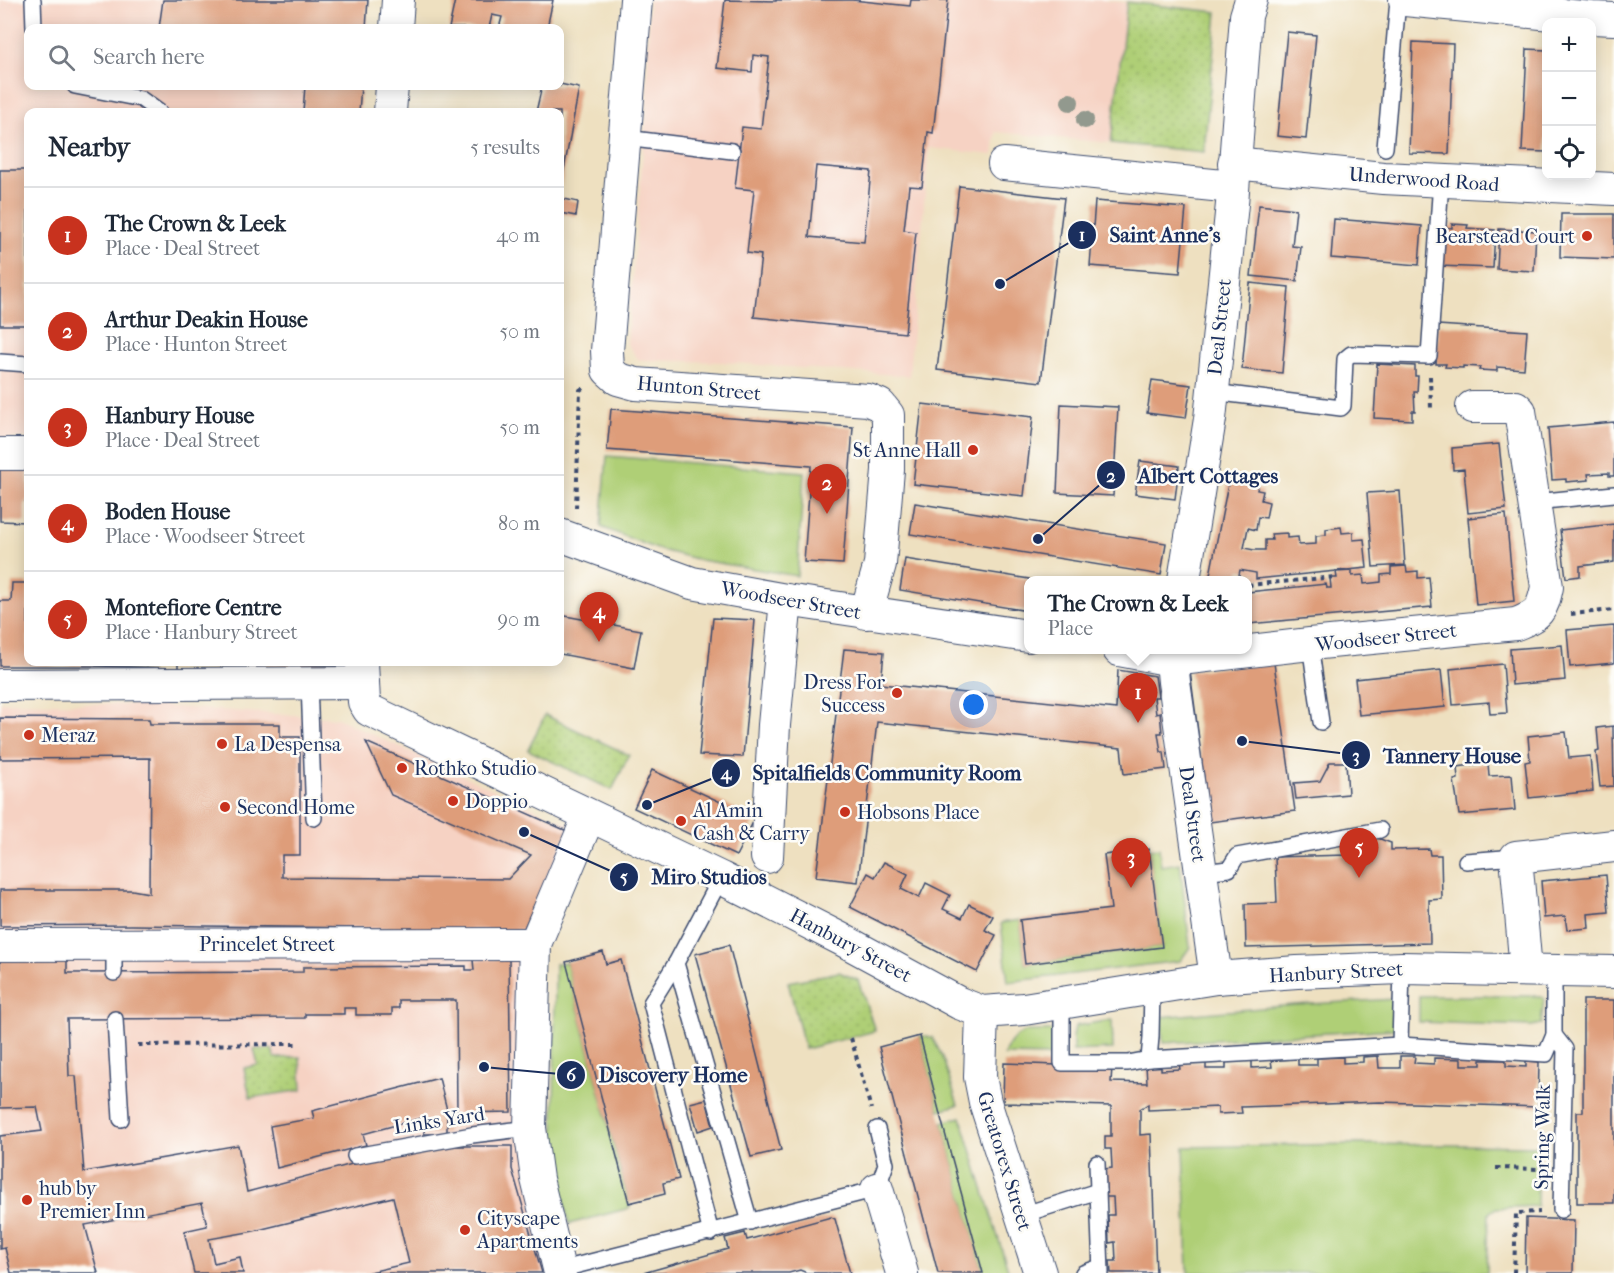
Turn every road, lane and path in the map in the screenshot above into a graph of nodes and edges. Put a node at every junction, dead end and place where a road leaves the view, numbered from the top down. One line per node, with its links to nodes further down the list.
1 (33, 0): 8 (lane)
2 (398, 0): 9 (street)
3 (636, 0): 14 (street)
4 (1251, 0): 18 (street, Deal Street)
5 (1398, 0): 15 (lane)
6 (1405, 0): 7 (street)
7 (1614, 19)
8 (34, 24)
9 (396, 24)
10 (95, 90): 12 (lane)
11 (392, 90): 13 (street)
12 (153, 108)
13 (390, 108)
14 (625, 138): 16 (lane); 24 (street)
15 (1385, 148)
16 (732, 151)
17 (1004, 165): 18 (street, Underwood Road)
18 (1234, 175): 19 (street, Underwood Road); 25 (street, Deal Street)
19 (1441, 181): 20 (street, Underwood Road); 21 (lane)
20 (1614, 189)
21 (1429, 357): 25 (lane); 27 (path)
22 (0, 362): 23 (lane)
23 (24, 364)
24 (608, 370): 32 (path); 37 (street, Hunton Street)
25 (1213, 392): 33 (street, Deal Street)
26 (1472, 407): 31 (street, Woodseer Street)
27 (1431, 409)
28 (0, 454): 29 (street)
29 (24, 454)
30 (1614, 494): 31 (lane)
31 (1535, 502): 39 (street, Woodseer Street)
32 (566, 538): 36 (street, Woodseer Street)
33 (1185, 576)
34 (1335, 577): 35 (path)
35 (1252, 585)
36 (786, 600): 37 (street, Woodseer Street); 50 (street)
37 (866, 613): 38 (street, Woodseer Street)
38 (1024, 635)
39 (1310, 644): 40 (street, Woodseer Street); 45 (lane)
40 (1252, 649)
41 (1173, 655): 53 (street, Deal Street)
42 (362, 672): 43 (street, Hanbury Street); 46 (street, Hanbury Street)
43 (309, 683): 44 (street, Hanbury Street); 47 (lane)
44 (0, 685)
45 (1321, 722)
46 (589, 816): 54 (street, Hanbury Street); 55 (street)
47 (314, 818)
48 (1380, 830): 53 (lane)
49 (1614, 846): 51 (street)
50 (767, 857)
51 (1516, 857): 52 (lane); 59 (street)
52 (1466, 861)
53 (1201, 872): 61 (street, Deal Street)
54 (721, 878): 57 (lane); 64 (street, Hanbury Street)
55 (535, 944): 56 (street, Princelet Street); 73 (street)
56 (0, 945)
57 (676, 963): 83 (lane); 84 (lane)
58 (1402, 968): 59 (street, Hanbury Street); 61 (street, Hanbury Street); 69 (lane)
59 (1540, 970): 60 (street, Hanbury Street); 66 (lane)
60 (1614, 972)
61 (1216, 978): 62 (street, Hanbury Street)
62 (1152, 988): 63 (street, Hanbury Street); 71 (lane)
63 (1062, 1003): 64 (street, Hanbury Street); 71 (lane)
64 (982, 1012): 82 (street, Greatorex Street)
65 (116, 1019): 70 (lane)
66 (1554, 1035): 69 (lane); 78 (lane, Spring Walk)
67 (851, 1038): 74 (path)
68 (297, 1044): 70 (path)
69 (1400, 1045): 71 (lane)
70 (116, 1046): 72 (lane)
71 (1149, 1059)
72 (122, 1119)
73 (530, 1128): 75 (lane, Links Yard); 86 (street)
74 (877, 1130): 79 (lane)
75 (355, 1156)
76 (1097, 1163): 80 (lane)
77 (1496, 1168): 78 (path)
78 (1562, 1169): 81 (lane, Spring Walk)
79 (877, 1189): 83 (lane); 87 (street)
80 (1098, 1191): 82 (lane); 85 (lane)
81 (1561, 1210): 90 (path, Spring Walk)
82 (1022, 1215): 88 (street, Greatorex Street)
83 (750, 1222): 84 (lane)
84 (711, 1233): 86 (lane)
85 (1100, 1270): 89 (lane)
86 (560, 1271)
87 (902, 1273)
88 (1040, 1273)
89 (1083, 1273)
90 (1514, 1273)

